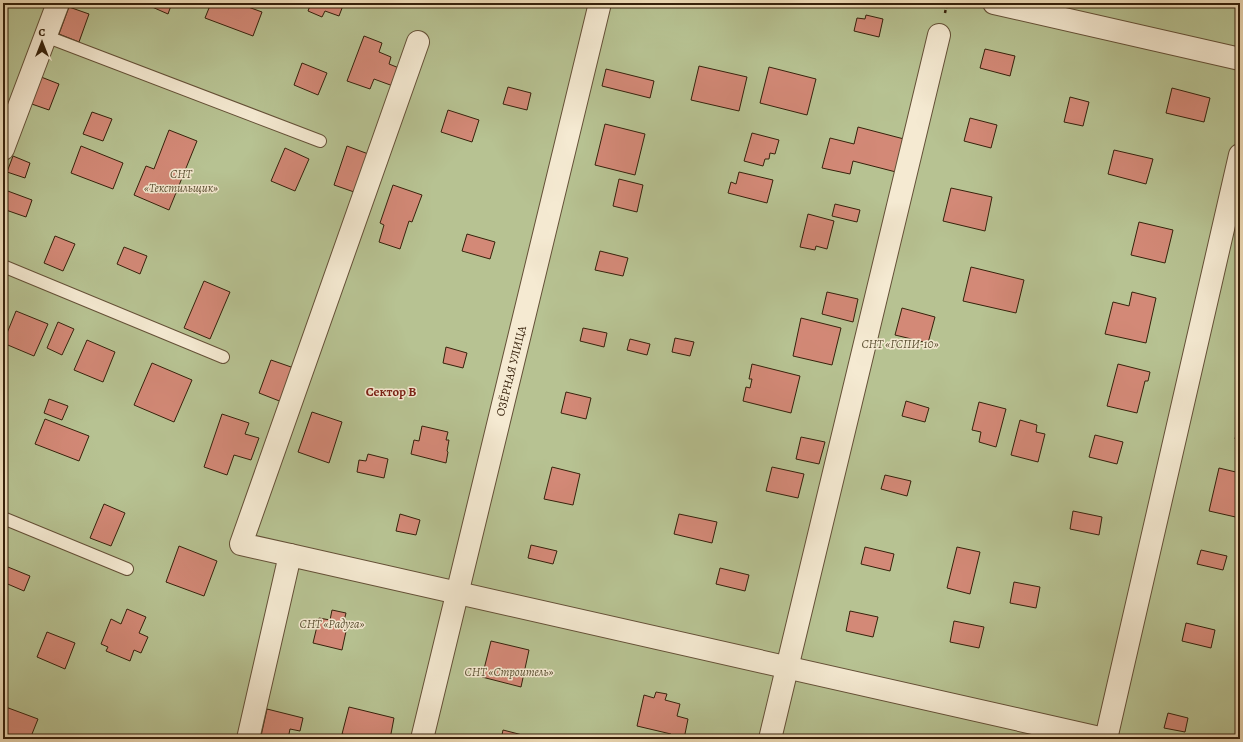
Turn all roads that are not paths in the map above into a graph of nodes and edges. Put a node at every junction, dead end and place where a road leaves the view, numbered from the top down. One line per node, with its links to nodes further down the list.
1 (58, 3): 5 (street)
2 (600, 3): 16 (street, ОЗЁРНАЯ УЛИЦА)
3 (994, 3): 7 (street)
4 (939, 35): 17 (street)
5 (45, 36): 8 (lane); 9 (street)
6 (418, 42): 14 (street)
7 (1240, 59)
8 (320, 141)
9 (3, 149)
10 (1240, 155): 21 (street)
11 (3, 266): 12 (lane)
12 (222, 357)
13 (3, 518): 15 (lane)
14 (290, 554): 16 (street); 18 (street)
15 (126, 569)
16 (457, 592): 17 (street); 19 (street, ОЗЁРНАЯ УЛИЦА)
17 (787, 667): 20 (street); 21 (street)
18 (248, 739)
19 (422, 739)
20 (770, 739)
21 (1105, 739)

